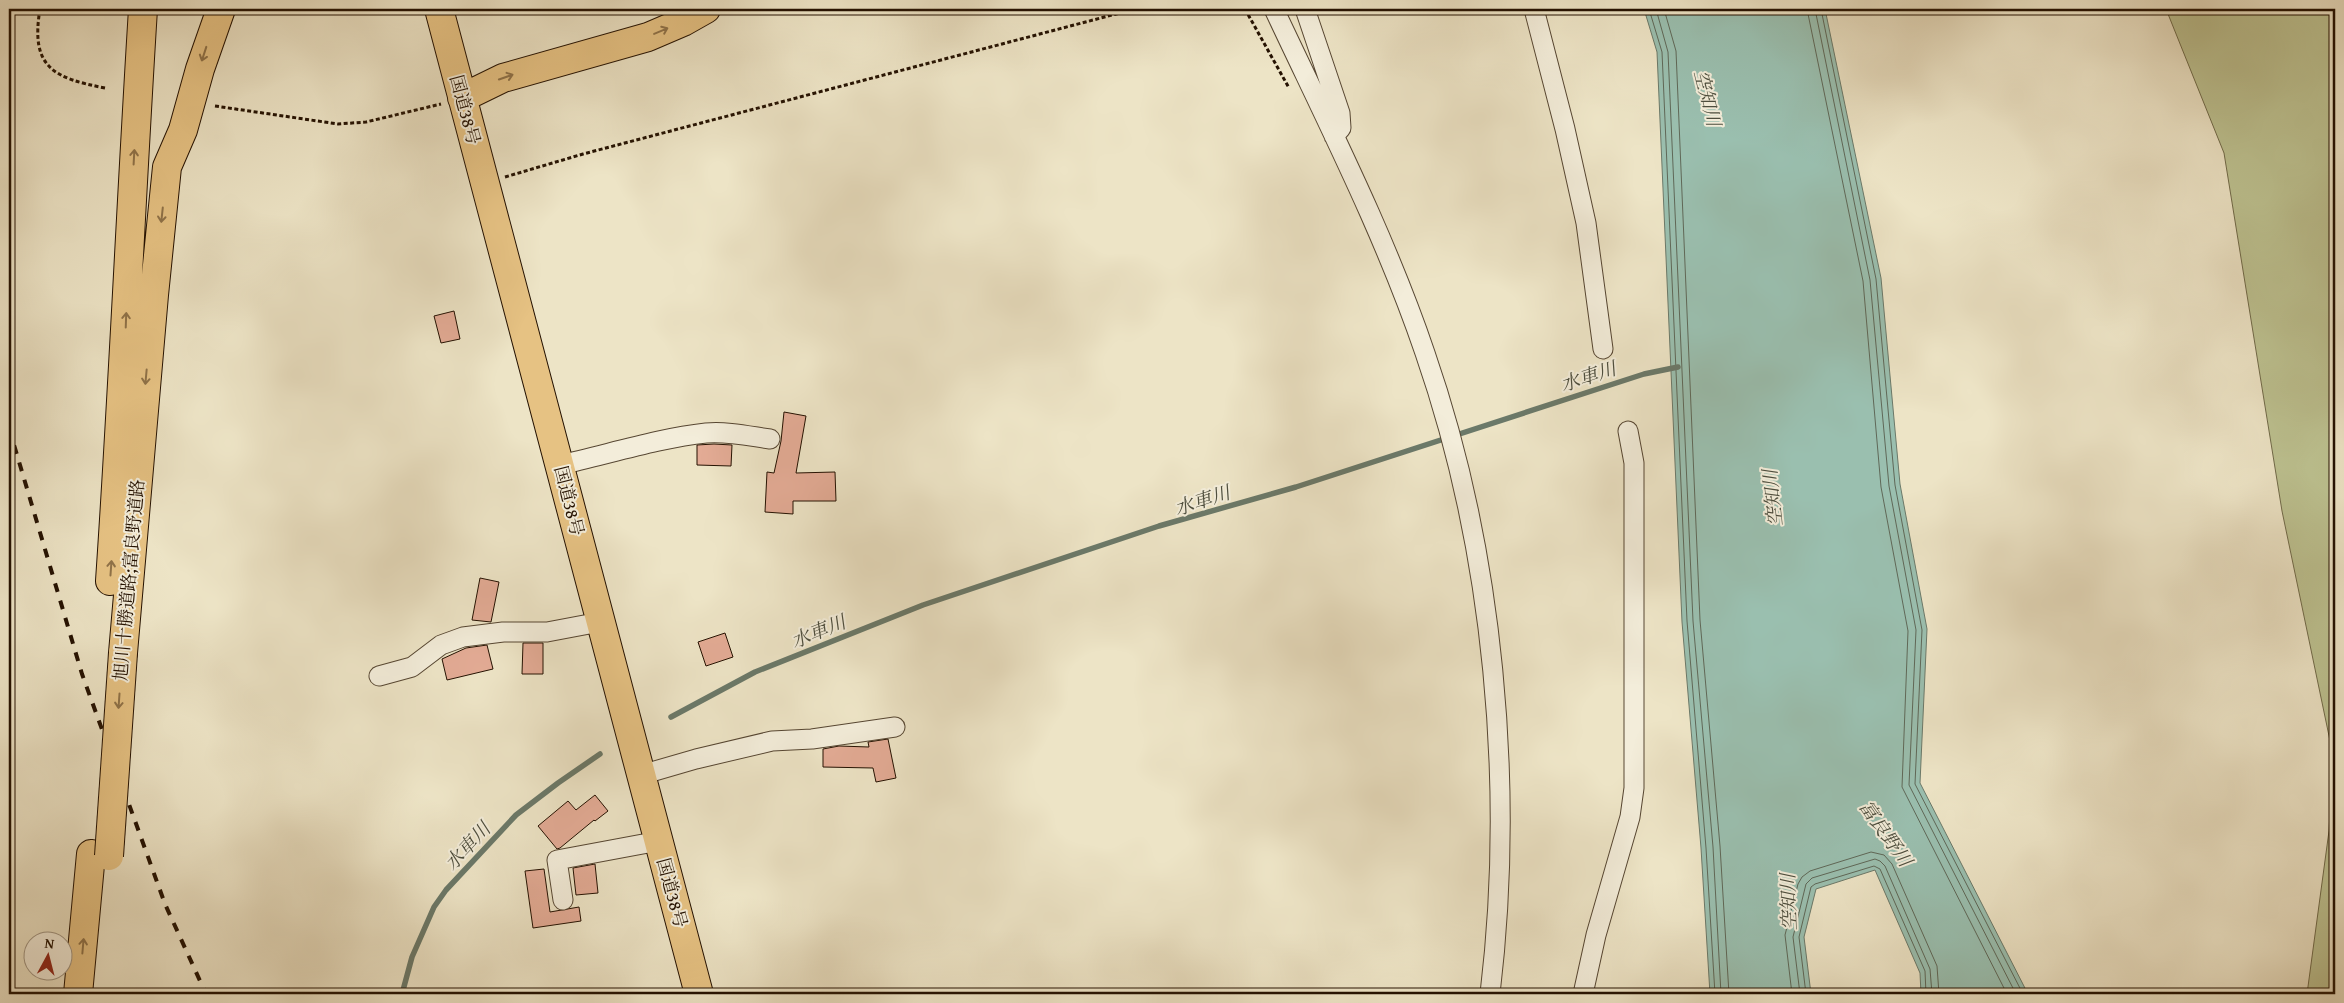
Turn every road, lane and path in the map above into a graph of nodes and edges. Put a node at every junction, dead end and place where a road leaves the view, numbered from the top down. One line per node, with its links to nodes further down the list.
1 (40, 9): 10 (path)
2 (143, 9): 20 (highway, 旭川十勝道路;富良野道路, one-way to 2)
3 (221, 9): 20 (highway, 旭川十勝道路;富良野道路, one-way to 20)
4 (439, 9): 11 (highway, 国道38号)
5 (706, 9): 11 (highway, one-way to 5)
6 (1135, 9): 14 (path)
7 (1274, 9): 13 (street)
8 (1305, 9): 13 (street)
9 (1534, 9): 15 (street)
10 (105, 88)
11 (462, 98): 12 (path); 14 (highway, 国道38号)
12 (215, 106)
13 (1334, 136): 30 (street)
14 (484, 183): 18 (highway, 国道38号)
15 (1602, 348)
16 (1628, 432): 31 (street)
17 (770, 439): 18 (street)
18 (560, 465): 19 (highway, 国道38号)
19 (600, 622): 21 (street); 23 (highway, 国道38号)
20 (114, 652): 25 (highway, 旭川十勝道路;富良野道路, bridge)
21 (379, 676)
22 (895, 726): 23 (street)
23 (641, 775): 24 (highway, 国道38号)
24 (659, 841): 26 (street); 29 (highway, 国道38号)
25 (100, 855): 27 (highway, 旭川十勝道路;富良野道路, one-way to 25); 28 (highway, 旭川十勝道路;富良野道路)
26 (563, 900)
27 (78, 994)
28 (97, 994)
29 (699, 994)
30 (1490, 994)
31 (1583, 994)

